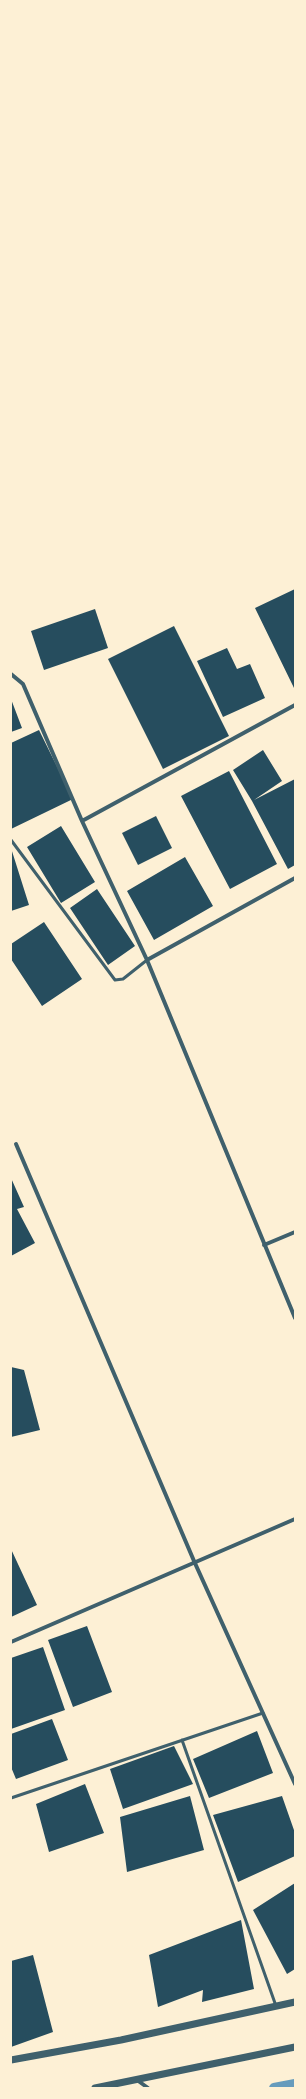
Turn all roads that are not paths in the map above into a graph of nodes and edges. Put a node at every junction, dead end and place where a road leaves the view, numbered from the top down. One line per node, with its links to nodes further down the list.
1 (11, 674): 3 (street)
2 (295, 705): 3 (street)
3 (82, 821): 6 (street)
4 (11, 840): 6 (lane)
5 (295, 878): 6 (street)
6 (147, 960): 9 (street)
7 (16, 1144): 12 (street)
8 (295, 1232): 9 (street)
9 (264, 1246): 10 (street)
10 (295, 1318)
11 (295, 1519): 12 (street)
12 (194, 1561): 13 (street); 14 (street)
13 (11, 1642)
14 (263, 1713): 15 (lane); 16 (street)
15 (182, 1740): 17 (lane); 19 (lane)
16 (295, 1784)
17 (11, 1798)
18 (295, 2002): 19 (street)
19 (276, 2006): 21 (street)
20 (295, 2047): 22 (street)
21 (11, 2060)
22 (137, 2080): 23 (street); 24 (street)
23 (96, 2088)
24 (148, 2088)

